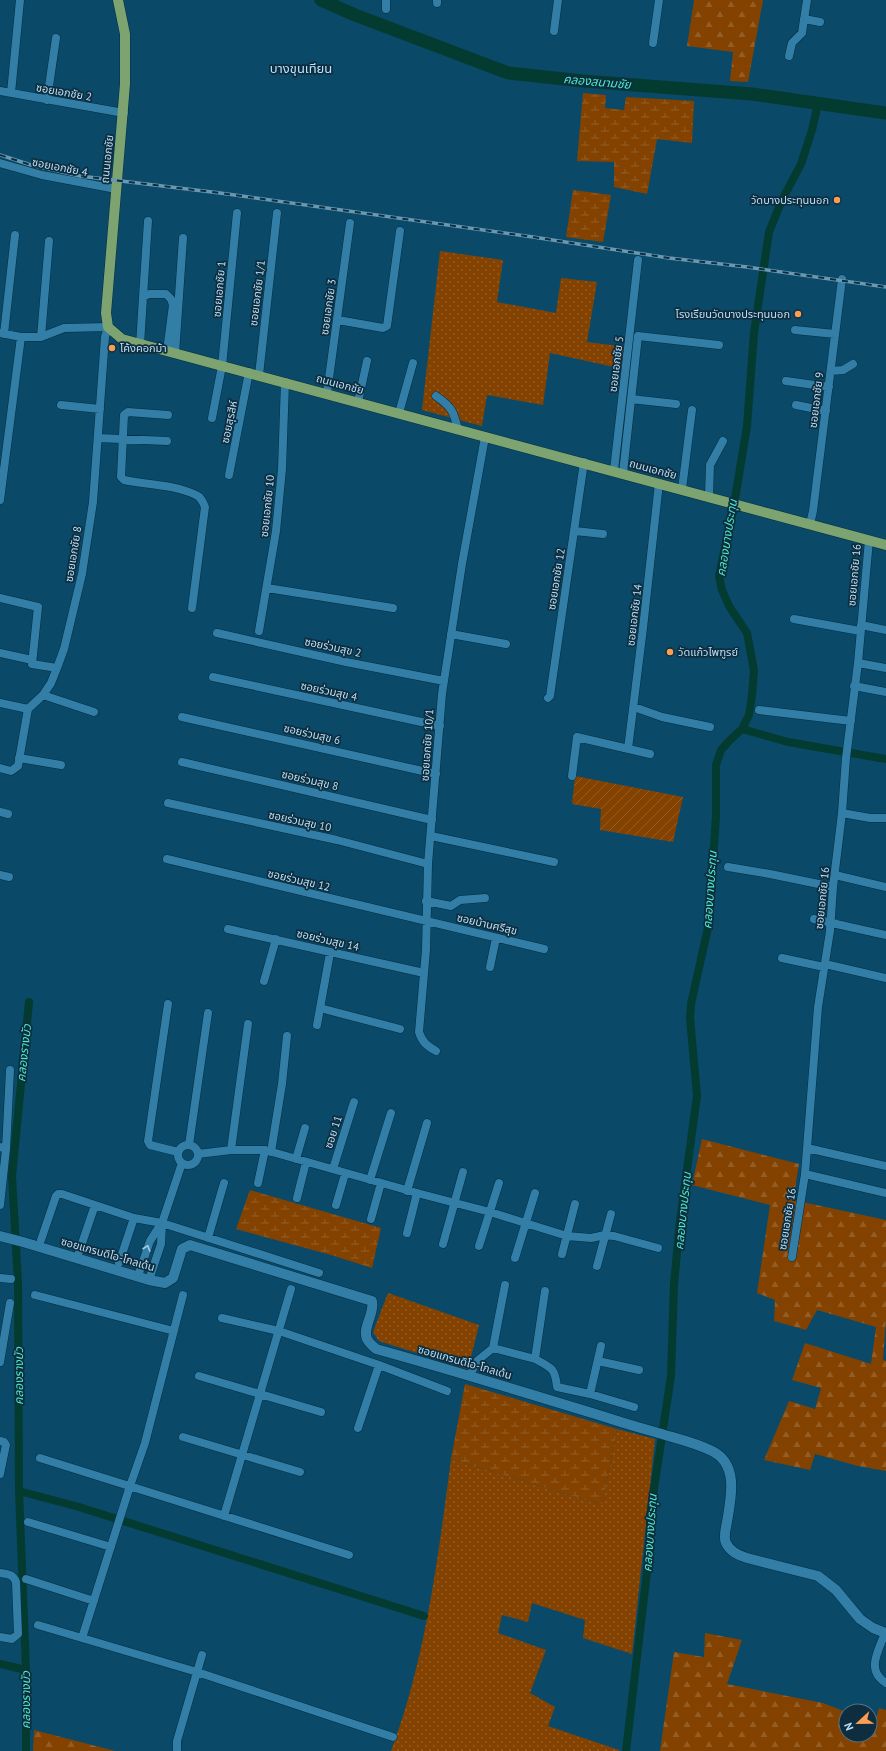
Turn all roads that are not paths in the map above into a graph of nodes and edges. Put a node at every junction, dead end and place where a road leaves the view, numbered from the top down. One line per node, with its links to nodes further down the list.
1 (20, 0): 15 (street)
2 (118, 0): 17 (main road, ถนนเอกชัย)
3 (386, 0): 7 (street)
4 (558, 0): 10 (street)
5 (660, 0): 12 (street)
6 (807, 0): 8 (street)
7 (386, 9)
8 (804, 19): 9 (street); 13 (street)
9 (820, 22)
10 (554, 31)
11 (56, 38): 16 (street)
12 (652, 43)
13 (788, 56)
14 (0, 92): 15 (street, ซอยเอกชัย 2)
15 (11, 94): 16 (street, ซอยเอกชัย 2)
16 (47, 100): 17 (street, ซอยเอกชัย 2)
17 (124, 113): 19 (main road, ถนนเอกชัย)
18 (0, 163): 19 (street, ซอยเอกชัย 4)
19 (116, 189): 32 (main road, ถนนเอกชัย)
20 (237, 213): 44 (street, ซอยเอกชัย 1)
21 (277, 213): 46 (street, ซอยเอกชัย 1/1)
22 (148, 221): 30 (street)
23 (350, 223): 31 (street, ซอยเอกชัย 3)
24 (400, 231): 31 (street)
25 (15, 235): 34 (street)
26 (183, 238): 40 (street)
27 (49, 241): 36 (street)
28 (638, 260): 70 (street, ซอยเอกชัย 5)
29 (842, 279): 35 (street, ซอยเอกชัย 9)
30 (142, 297): 38 (street); 40 (street)
31 (338, 320): 50 (street, ซอยเอกชัย 3)
32 (108, 327): 36 (street); 38 (main road, ถนนเอกชัย); 57 (street, ซอยเอกชัย 8)
33 (795, 330): 35 (street)
34 (2, 333): 37 (street)
35 (835, 334): 45 (street, ซอยเอกชัย 9)
36 (41, 336): 37 (street)
37 (21, 337): 75 (street)
38 (140, 345): 40 (main road, ถนนเอกชัย)
39 (719, 345): 52 (street)
40 (171, 352): 44 (main road, ถนนเอกชัย)
41 (367, 361): 53 (street)
42 (413, 363): 60 (street)
43 (853, 364): 45 (street)
44 (222, 366): 46 (main road, ถนนเอกชัย); 62 (street, ซอยเอกชัย 1)
45 (831, 371): 49 (street, ซอยเอกชัย 9)
46 (254, 374): 48 (main road, ถนนเอกชัย); 71 (street, ซอยสุรสีห์)
47 (786, 381): 49 (street)
48 (285, 382): 50 (main road, ถนนเอกชัย); 81 (street, ซอยเอกชัย 10)
49 (829, 387): 59 (street, ซอยเอกชัย 9)
50 (327, 393): 53 (main road, ถนนเอกชัย)
51 (436, 396): 63 (street)
52 (631, 399): 54 (street); 70 (street)
53 (358, 402): 60 (main road, ถนนเอกชัย)
54 (676, 404)
55 (61, 405): 57 (street)
56 (796, 405): 59 (street)
57 (100, 409): 65 (street, ซอยเอกชัย 8)
58 (692, 410): 73 (street)
59 (826, 411): 76 (street, ซอยเอกชัย 9)
60 (399, 413): 63 (main road, ถนนเอกชัย)
61 (168, 415): 66 (street)
62 (212, 418)
63 (458, 430): 64 (main road, ถนนเอกชัย)
64 (485, 437): 69 (main road, ถนนเอกชัย); 90 (street, ซอยเอกชัย 10/1)
65 (98, 438): 66 (street); 95 (street, ซอยเอกชัย 8)
66 (121, 439): 67 (street); 83 (street)
67 (167, 441)
68 (723, 441): 74 (street)
69 (584, 462): 70 (main road, ถนนเอกชัย); 77 (street, ซอยเอกชัย 12)
70 (619, 472): 72 (main road, ถนนเอกชัย)
71 (230, 475)
72 (659, 483): 73 (main road, ถนนเอกชัย); 104 (street, ซอยเอกชัย 14)
73 (682, 489): 74 (main road, ถนนเอกชัย)
74 (709, 496): 76 (main road, ถนนเอกชัย)
75 (0, 500)
76 (810, 524): 79 (main road, ถนนเอกชัย)
77 (575, 531): 78 (street); 102 (street, ซอยเอกชัย 12)
78 (603, 534)
79 (869, 540): 80 (main road, ถนนเอกชัย); 86 (street, ซอยเอกชัย 16)
80 (886, 545)
81 (267, 588): 84 (street); 88 (street, ซอยเอกชัย 10)
82 (0, 598): 93 (street)
83 (192, 608)
84 (392, 608)
85 (794, 619): 86 (street)
86 (860, 628): 87 (street); 94 (street, ซอยเอกชัย 16)
87 (886, 630)
88 (259, 631)
89 (217, 633): 98 (street, ซอยร่วมสุข 2)
90 (451, 634): 91 (street); 98 (street, ซอยเอกชัย 10/1)
91 (506, 644)
92 (0, 653): 93 (street)
93 (32, 660): 95 (street)
94 (858, 663): 96 (street); 99 (street, ซอยเอกชัย 16)
95 (57, 668): 101 (street, ซอยเอกชัย 8)
96 (886, 668)
97 (213, 677): 110 (street, ซอยร่วมสุข 4)
98 (444, 681): 110 (street, ซอยเอกชัย 10/1)
99 (854, 686): 100 (street); 109 (street, ซอยเอกชัย 16)
100 (886, 692)
101 (43, 695): 105 (street, ซอยเอกชัย 8); 107 (street)
102 (548, 698)
103 (0, 703): 105 (street)
104 (634, 708): 111 (street); 112 (street, ซอยเอกชัย 14)
105 (28, 709): 114 (street)
106 (759, 710): 109 (street)
107 (94, 712)
108 (182, 717): 118 (street, ซอยร่วมสุข 6)
109 (851, 721): 121 (street, ซอยเอกชัย 16)
110 (440, 726): 118 (street, ซอยเอกชัย 10/1)
111 (710, 726)
112 (628, 749): 113 (street); 119 (street)
113 (650, 754)
114 (19, 758): 116 (street); 117 (street)
115 (182, 762): 123 (street, ซอยร่วมสุข 8)
116 (61, 765)
117 (0, 768)
118 (436, 774): 123 (street, ซอยเอกชัย 10/1)
119 (572, 776)
120 (168, 802): 127 (street, ซอยร่วมสุข 10)
121 (842, 813): 122 (street); 130 (street, ซอยเอกชัย 16)
122 (886, 818)
123 (432, 820): 124 (street, ซอยเอกชัย 10/1)
124 (430, 836): 126 (street); 127 (street, ซอยเอกชัย 10/1)
125 (167, 860): 137 (street, ซอยร่วมสุข 12)
126 (554, 862)
127 (428, 864): 135 (street, ซอยเอกชัย 10/1)
128 (728, 867): 132 (street)
129 (0, 875): 131 (street)
130 (835, 875): 132 (street, ซอยเอกชัย 16); 133 (street)
131 (9, 877)
132 (833, 887): 138 (street, ซอยเอกชัย 16)
133 (886, 887)
134 (485, 898): 135 (street)
135 (426, 901): 137 (street, ซอยเอกชัย 10/1)
136 (814, 920): 138 (street)
137 (426, 921): 141 (street, ซอยบ้านศรีสุข); 148 (street, ซอยเอกชัย 10/1)
138 (830, 924): 140 (street); 146 (street, ซอยเอกชัย 16)
139 (228, 929): 142 (street, ซอยร่วมสุข 14)
140 (886, 935)
141 (496, 938): 143 (street, ซอยบ้านศรีสุข); 147 (street)
142 (276, 939): 144 (street, ซอยร่วมสุข 14); 150 (street)
143 (544, 949)
144 (330, 953): 148 (street, ซอยร่วมสุข 14); 152 (street)
145 (782, 958): 146 (street)
146 (824, 966): 149 (street); 166 (street, ซอยเอกชัย 16)
147 (490, 967)
148 (424, 973): 158 (street, ซอยเอกชัย 10/1)
149 (886, 978)
150 (264, 981)
151 (168, 1004): 169 (street)
152 (320, 1008): 155 (street); 156 (street)
153 (208, 1013): 164 (street)
154 (248, 1024): 167 (street)
155 (317, 1025)
156 (400, 1029)
157 (287, 1036): 168 (street)
158 (436, 1050)
159 (10, 1070): 165 (street)
160 (354, 1102): 175 (street, ซอย 11)
161 (391, 1113): 179 (street)
162 (427, 1123): 184 (street)
163 (305, 1128): 171 (street)
164 (189, 1145): 169 (street); 170 (street)
165 (3, 1148): 191 (street)
166 (807, 1148): 174 (street); 178 (street, ซอยเอกชัย 16)
167 (231, 1150): 168 (street); 170 (street)
168 (268, 1151): 171 (street); 180 (street)
169 (178, 1152): 173 (street)
170 (198, 1154): 173 (street)
171 (296, 1159): 172 (street)
172 (306, 1162): 175 (street); 188 (street)
173 (182, 1164): 198 (street)
174 (886, 1166)
175 (333, 1169): 177 (street)
176 (463, 1172): 189 (street)
177 (345, 1174): 179 (street); 193 (street)
178 (805, 1174): 187 (street); 211 (street, ซอยเอกชัย 16)
179 (370, 1180): 181 (street)
180 (258, 1183)
181 (381, 1183): 184 (street); 197 (street)
182 (499, 1183): 194 (street)
183 (224, 1184): 204 (street)
184 (407, 1191): 185 (street)
185 (417, 1193): 189 (street); 200 (street)
186 (535, 1193): 199 (street)
187 (886, 1193)
188 (297, 1198)
189 (454, 1203): 194 (street); 206 (street)
190 (575, 1204): 202 (street)
191 (0, 1205)
192 (95, 1205): 196 (street); 205 (street); 209 (street)
193 (336, 1205)
194 (490, 1212): 199 (street); 207 (street)
195 (611, 1214): 203 (street)
196 (134, 1218): 198 (street); 213 (street)
197 (371, 1219)
198 (162, 1223): 204 (street); 216 (street, one-way to 198); 219 (street)
199 (526, 1223): 202 (street); 212 (street)
200 (407, 1233)
201 (0, 1236): 216 (street, ซอยแกรนดิโอ-โกลเด้น)
202 (567, 1236): 203 (street); 210 (street)
203 (605, 1236): 208 (street); 214 (street)
204 (208, 1238): 215 (street)
205 (41, 1240)
206 (443, 1244)
207 (479, 1246)
208 (658, 1248)
209 (79, 1252)
210 (562, 1254)
211 (792, 1257)
212 (515, 1258)
213 (119, 1263)
214 (597, 1266)
215 (318, 1273)
216 (138, 1276): 219 (street, ซอยแกรนดิโอ-โกลเด้น)
217 (0, 1278): 218 (street)
218 (11, 1280)
219 (149, 1280): 237 (street, ซอยแกรนดิโอ-โกลเด้น)
220 (505, 1285): 230 (street)
221 (291, 1289): 228 (street)
222 (545, 1291): 231 (street)
223 (35, 1295): 227 (street)
224 (183, 1295): 227 (street)
225 (10, 1303): 233 (street)
226 (222, 1318): 228 (street)
227 (174, 1331): 250 (street)
228 (279, 1331): 234 (street); 239 (street)
229 (601, 1346): 232 (street)
230 (493, 1348): 231 (street); 237 (street)
231 (535, 1359): 240 (street)
232 (598, 1361): 235 (street); 240 (street)
233 (0, 1362)
234 (379, 1365): 238 (street); 243 (street)
235 (639, 1370)
236 (199, 1376): 239 (street)
237 (470, 1376): 259 (street, ซอยแกรนดิโอ-โกลเด้น)
238 (447, 1391)
239 (259, 1394): 242 (street); 246 (street)
240 (590, 1394): 241 (street)
241 (634, 1407)
242 (321, 1412)
243 (358, 1428)
244 (183, 1437): 246 (street)
245 (0, 1441): 249 (street)
246 (241, 1455): 248 (street); 251 (street)
247 (40, 1458): 250 (street)
248 (300, 1472)
249 (0, 1474)
250 (130, 1486): 251 (street); 253 (street)
251 (224, 1516): 254 (street)
252 (28, 1522): 253 (street)
253 (111, 1547): 257 (street)
254 (348, 1555)
255 (0, 1573): 260 (street)
256 (26, 1579): 257 (street)
257 (94, 1601): 261 (street)
258 (38, 1625): 261 (street)
259 (885, 1633): 264 (street)
260 (0, 1637)
261 (82, 1638): 263 (street)
262 (202, 1655): 263 (street)
263 (197, 1672): 265 (street); 266 (street)
264 (886, 1682)
265 (393, 1738)
266 (177, 1751)

